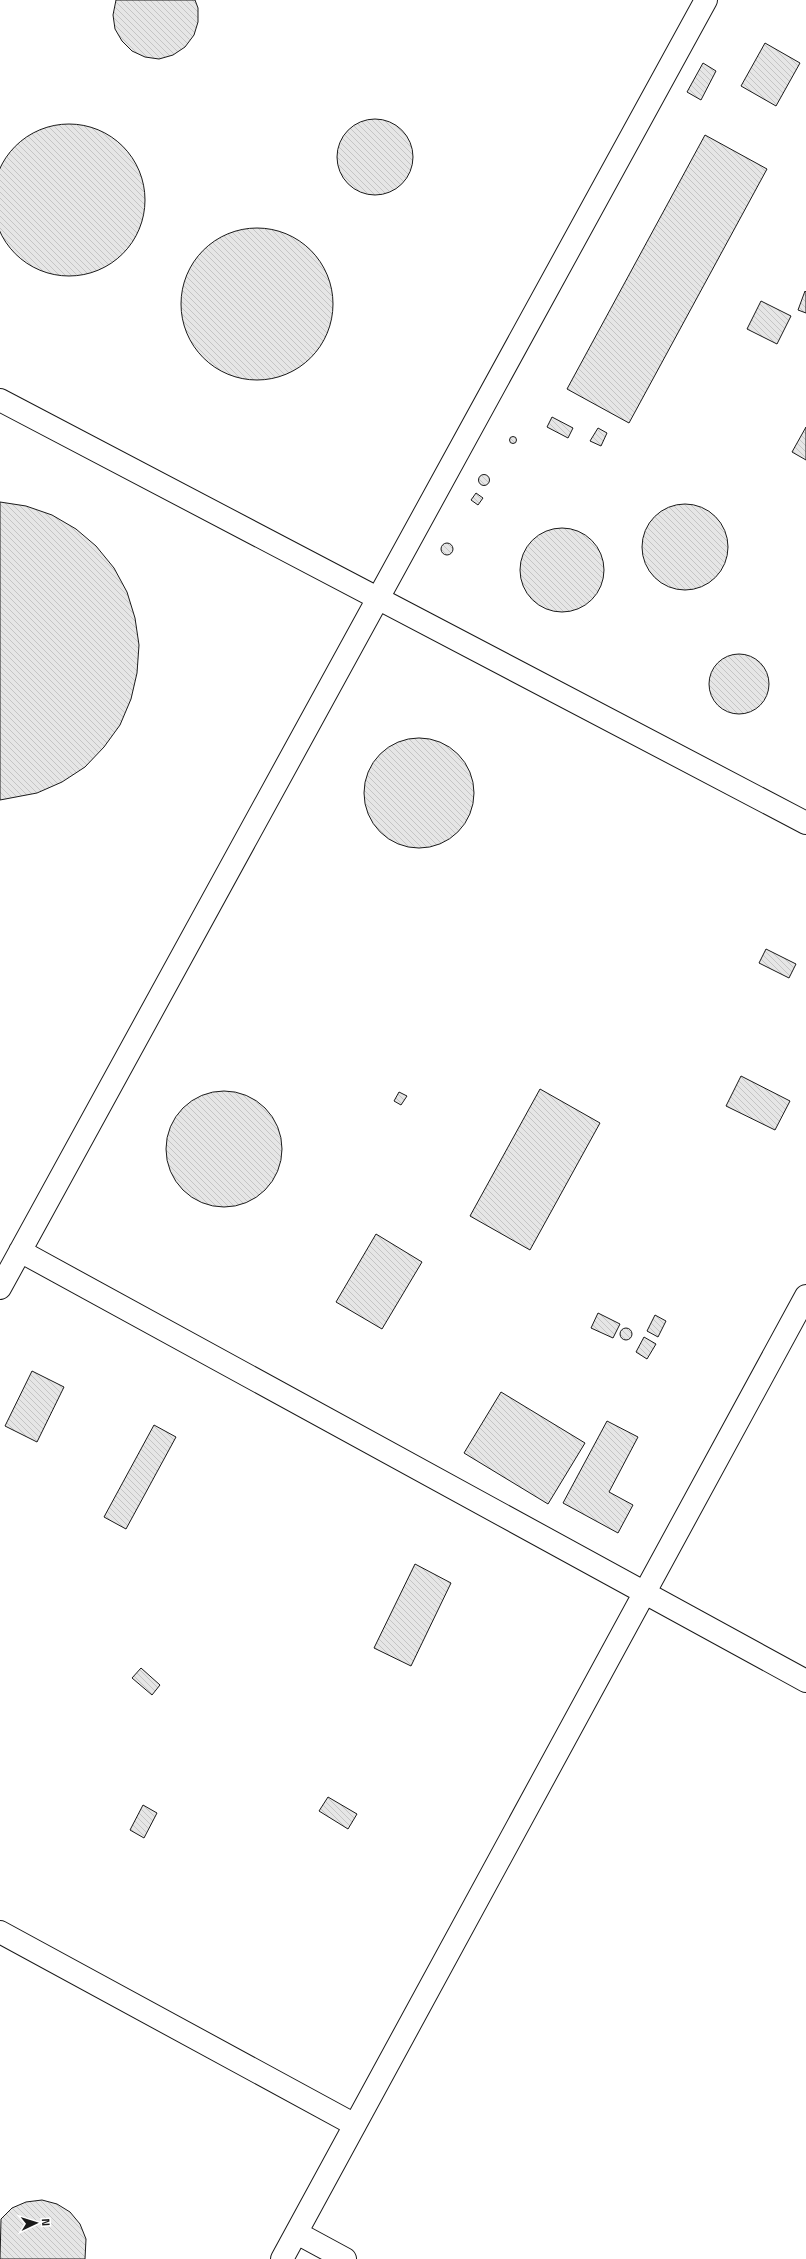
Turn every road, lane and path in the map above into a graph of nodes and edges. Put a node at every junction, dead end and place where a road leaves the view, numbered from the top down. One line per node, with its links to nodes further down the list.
1 (706, 0): 3 (lane)
2 (0, 400): 3 (lane)
3 (378, 598): 4 (lane); 5 (lane)
4 (806, 823)
5 (20, 1251): 6 (lane); 8 (lane)
6 (0, 1288)
7 (806, 1296): 8 (lane)
8 (645, 1592): 9 (lane); 11 (lane)
9 (806, 1681)
10 (0, 1932): 11 (lane)
11 (354, 2125): 12 (lane)
12 (297, 2233): 13 (lane); 14 (lane)
13 (282, 2259)
14 (345, 2259)

